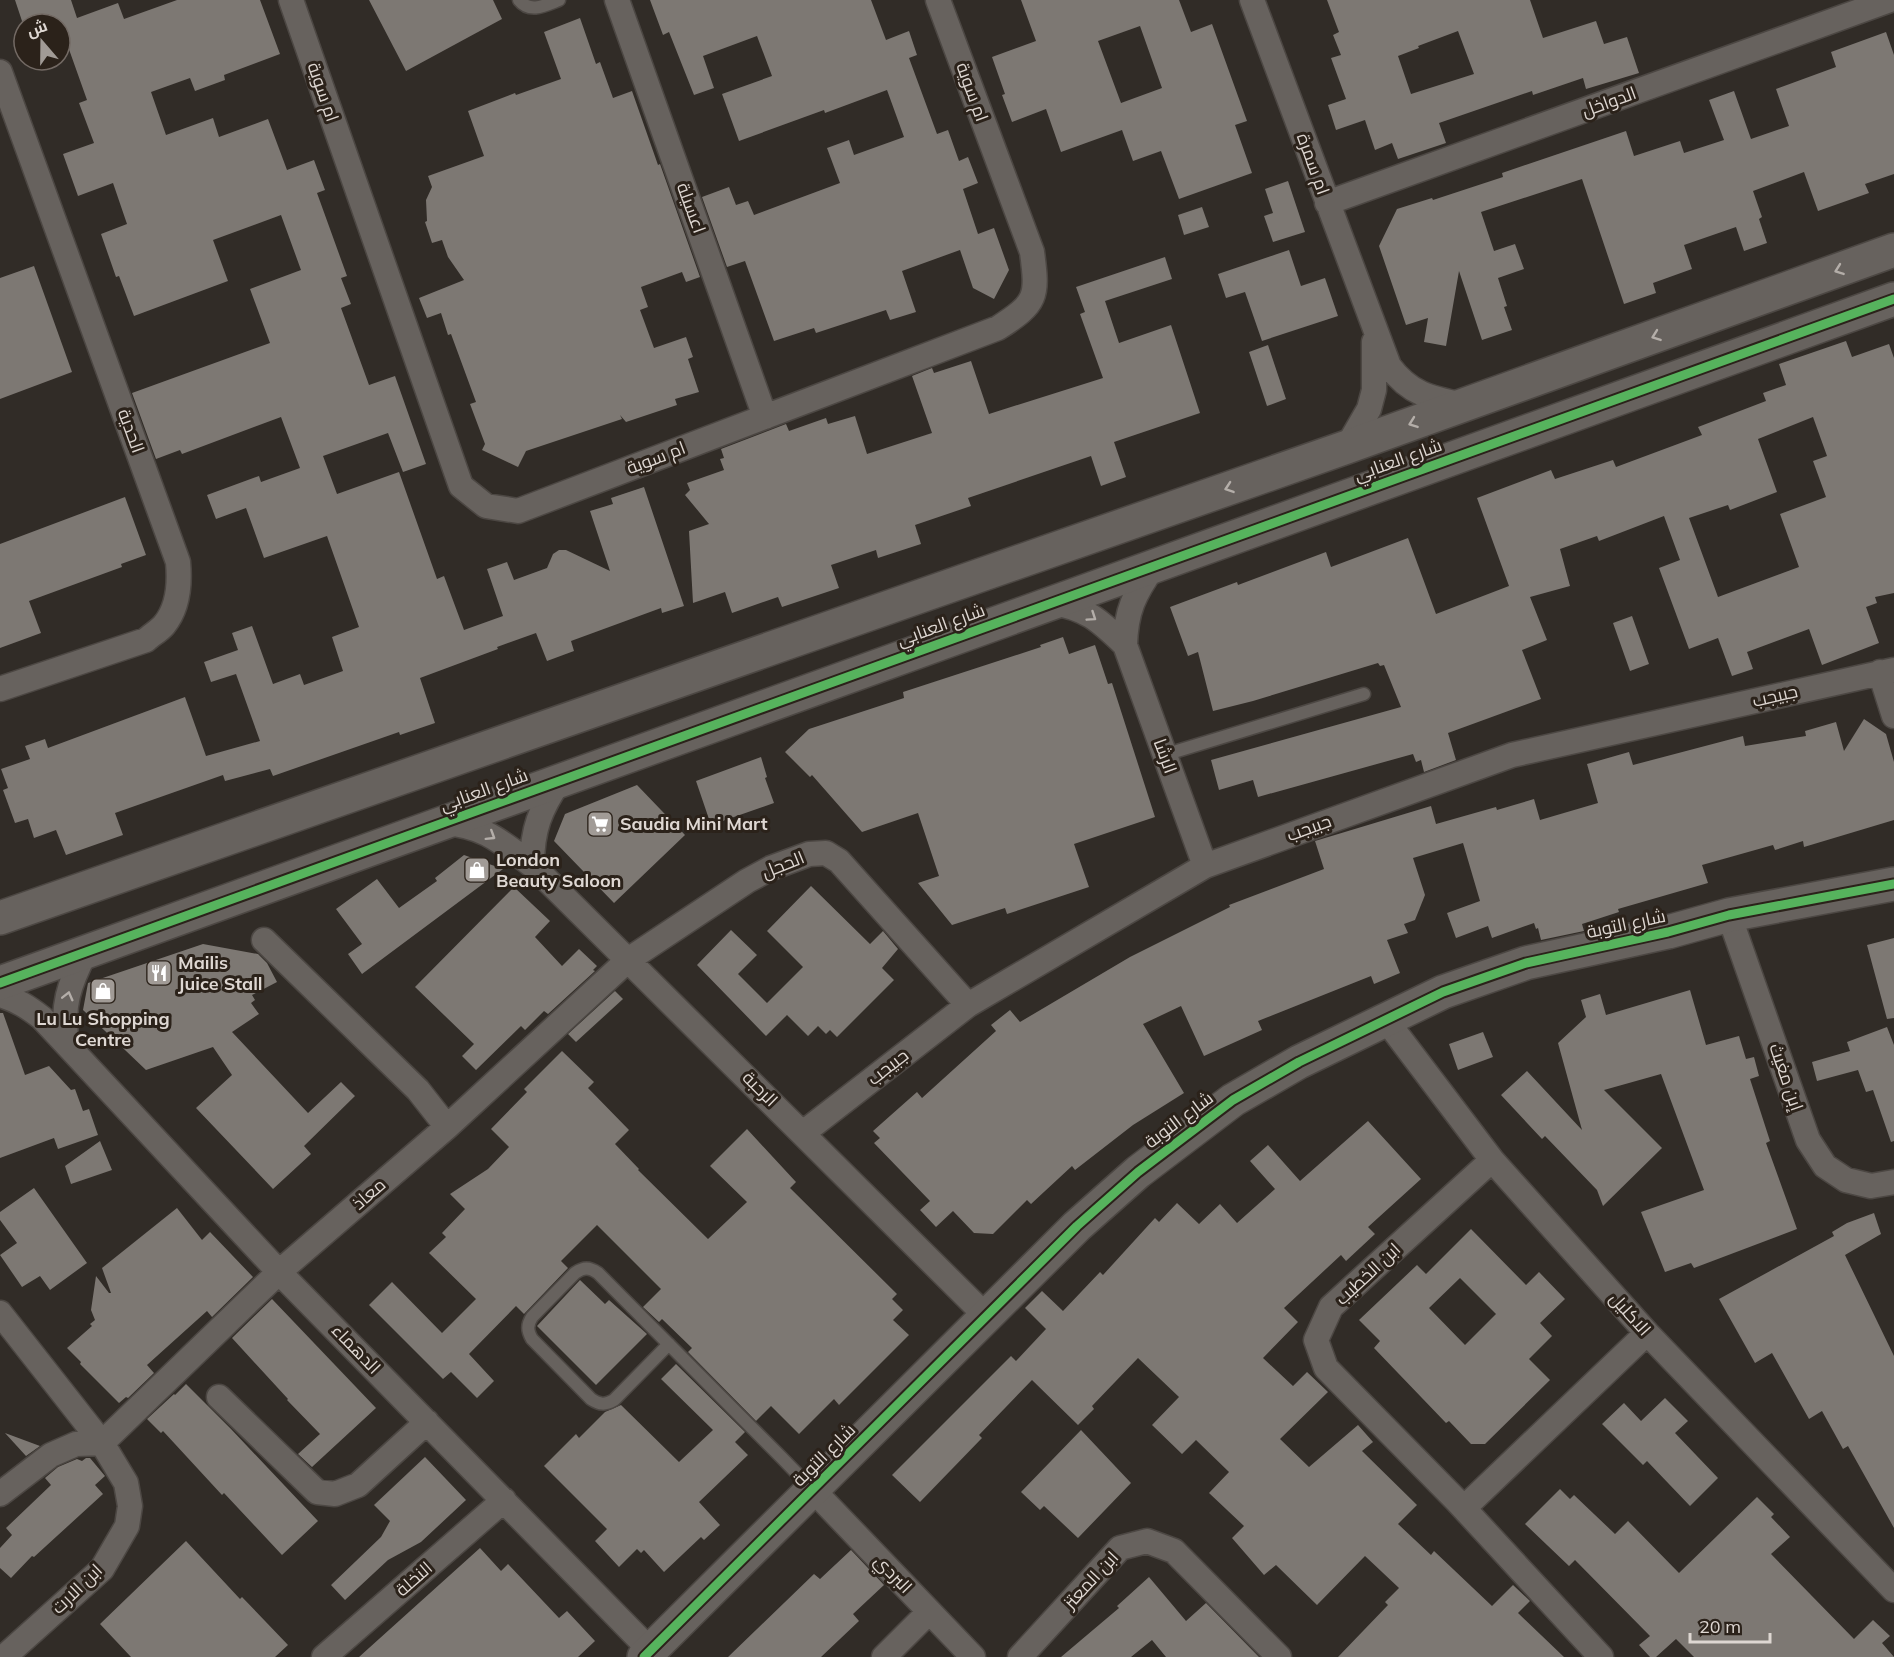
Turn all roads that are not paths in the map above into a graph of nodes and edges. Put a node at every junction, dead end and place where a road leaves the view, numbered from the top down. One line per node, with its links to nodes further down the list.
1 (291, 0): 14 (street, ام سوية)
2 (519, 0): 3 (lane)
3 (559, 0)
4 (617, 0): 14 (street, اعسيلة)
5 (938, 0): 14 (street, ام سوية)
6 (1252, 0): 9 (street, ام سمرة)
7 (1890, 0): 9 (street, الدواخل)
8 (0, 72): 20 (street, الحدية)
9 (1327, 203): 12 (street, ام سمرة)
10 (1894, 250): 13 (street, شارع العنابي, one-way to 13)
11 (1894, 299): 16 (street, شارع العنابي)
12 (1374, 328): 13 (street, ام سمرة); 15 (street, ام سمرة)
13 (1463, 405): 15 (street, شارع العنابي, one-way to 15)
14 (765, 417)
15 (1347, 447): 30 (street, شارع العنابي, one-way to 30)
16 (1154, 566): 17 (street, شارع العنابي); 18 (street, الرشا)
17 (1051, 603): 18 (street, الرشا, one-way to 18); 24 (street, شارع العنابي)
18 (1125, 645): 23 (street, الرشا)
19 (1887, 671): 22 (street, جبيجب); 27 (street, جبيجب)
20 (0, 689)
21 (1364, 694): 23 (lane)
22 (1894, 716)
23 (1164, 755): 27 (street, الرشا)
24 (560, 780): 25 (street, شارع العنابي); 26 (street)
25 (444, 823): 26 (street, الرحبة, one-way to 26); 32 (street, شارع العنابي)
26 (532, 865): 33 (street, الرحبة)
27 (1205, 866): 36 (street, جبيجب)
28 (1894, 884): 29 (street, شارع التوبة)
29 (1729, 915): 37 (street, شارع التوبة); 42 (street, إبن مغيث)
30 (0, 918)
31 (264, 940): 39 (street)
32 (86, 951): 34 (street, شارع العنابي); 38 (street, one-way to 32)
33 (628, 960): 36 (street, الحجل); 39 (street, معاذ); 40 (street, الرحبة)
34 (0, 983)
35 (0, 995): 38 (street, الدهماء)
36 (968, 1005): 40 (street, جبيجب)
37 (1386, 1020): 41 (street, الاكليل); 45 (street, شارع التوبة)
38 (67, 1043): 43 (street, الدهماء)
39 (447, 1127): 43 (street, معاذ)
40 (803, 1133): 45 (street, الرحبة)
41 (1492, 1160): 46 (street, الاكليل); 54 (street, ابن الخطيب)
42 (1894, 1182)
43 (279, 1272): 49 (street, الدهماء); 50 (street, معاذ)
44 (0, 1312): 50 (street, ابن الارت)
45 (986, 1316): 51 (street, شارع التوبة)
46 (1647, 1333): 54 (street); 55 (street, الاكليل)
47 (669, 1344): 47 (lane); 51 (lane)
48 (219, 1397): 49 (street)
49 (427, 1422): 53 (street, الدهماء)
50 (102, 1443): 52 (street); 59 (street, ابن الارت)
51 (813, 1490): 56 (street, البردي); 58 (street, شارع التوبة)
52 (0, 1494)
53 (504, 1500): 57 (street, النخلة); 58 (street, الدهماء)
54 (1464, 1508): 64 (street, ابن الخطيب)
55 (1894, 1590)
56 (929, 1612): 60 (street); 61 (street, البردي)
57 (336, 1653)
58 (647, 1654)
59 (4, 1657)
60 (884, 1657)
61 (973, 1657)
62 (1020, 1657): 63 (street, ابن المعتز)
63 (1279, 1657)
64 (1601, 1657)

